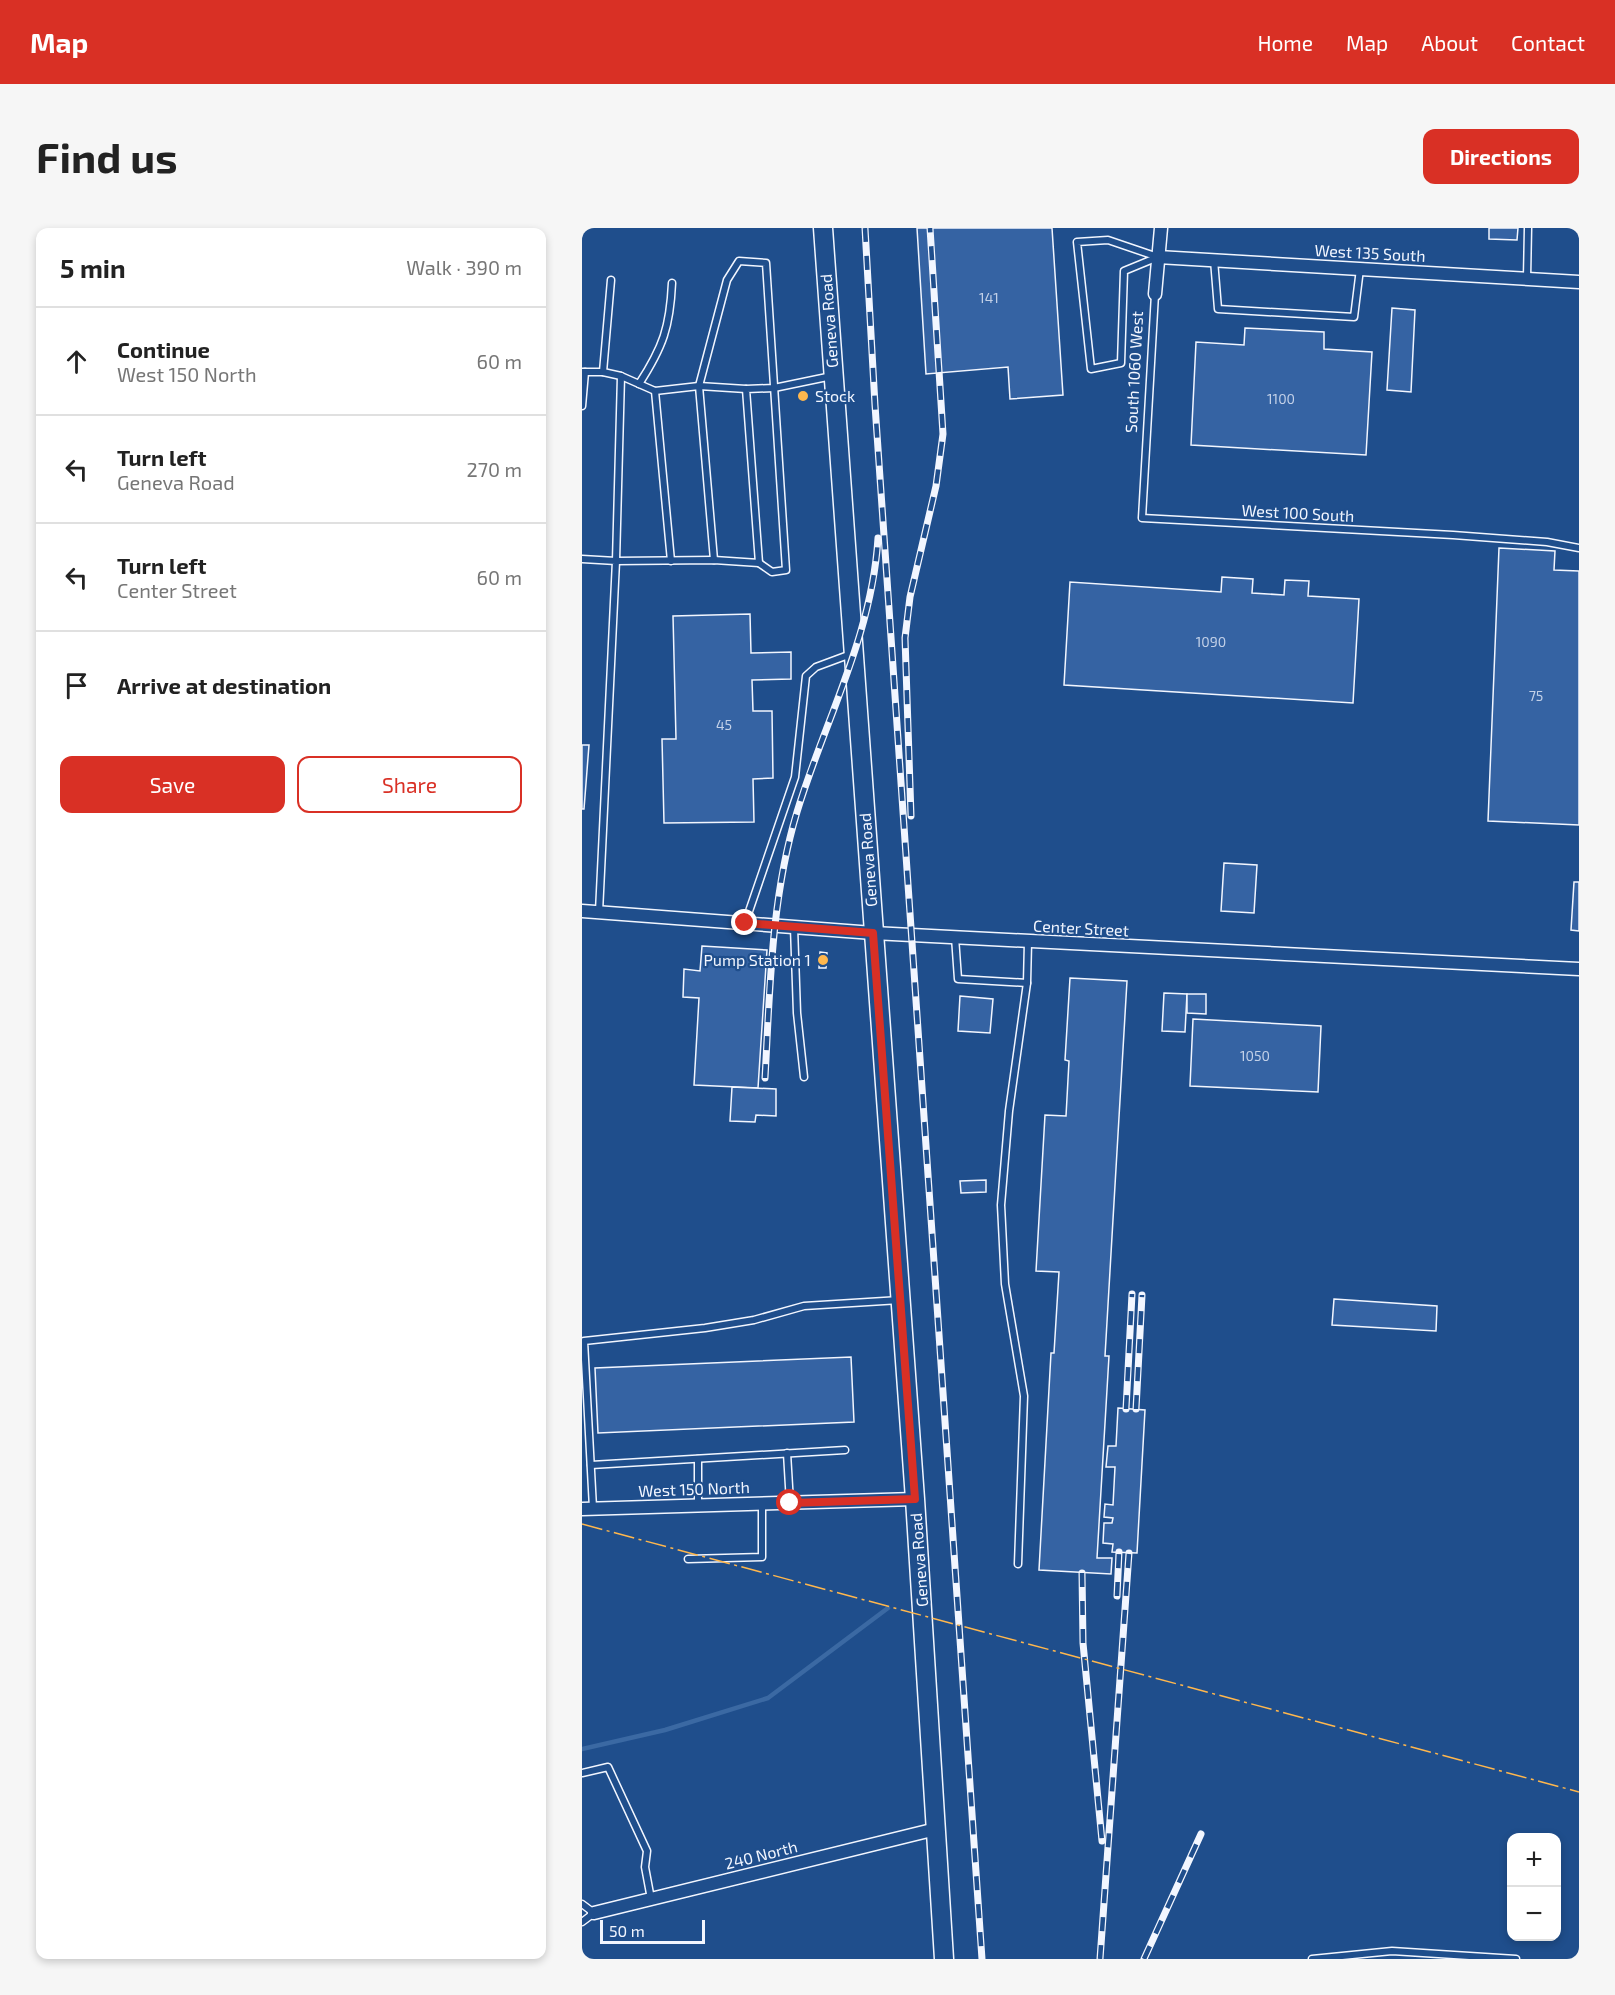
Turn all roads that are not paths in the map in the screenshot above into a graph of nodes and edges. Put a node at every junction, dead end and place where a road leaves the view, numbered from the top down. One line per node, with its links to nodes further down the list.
1 (823, 228): 15 (main road, Geneva Road)
2 (1161, 228): 4 (street, South 1060 West)
3 (1528, 228): 7 (lane)
4 (1158, 257): 4 (lane); 5 (street, West 135 South); 11 (street, South 1060 West)
5 (1214, 260): 6 (street, West 135 South); 6 (lane)
6 (1360, 269): 7 (street, West 135 South)
7 (1527, 279): 9 (street, West 135 South)
8 (611, 280): 13 (lane)
9 (1579, 282)
10 (672, 283): 16 (lane)
11 (1155, 294): 22 (lane, South 1060 West)
12 (584, 372): 13 (lane); 21 (lane)
13 (603, 372): 14 (lane)
14 (621, 376): 16 (lane); 26 (lane)
15 (833, 376): 18 (lane); 29 (main road, Geneva Road)
16 (639, 384): 20 (lane)
17 (699, 386): 18 (lane); 19 (lane); 20 (lane); 25 (lane)
18 (774, 388): 19 (lane); 28 (lane)
19 (746, 389): 28 (lane)
20 (655, 391): 27 (lane)
21 (582, 406)
22 (1142, 518): 23 (lane, West 100 South)
23 (1579, 548)
24 (582, 559): 26 (lane)
25 (714, 560): 27 (lane); 28 (lane)
26 (616, 561): 27 (lane); 31 (lane)
27 (671, 561)
28 (759, 563)
29 (852, 654): 32 (lane); 34 (main road, Geneva Road)
30 (582, 911): 31 (street, Center Street)
31 (598, 912): 32 (street, Center Street)
32 (745, 923): 33 (street, Center Street)
33 (794, 927): 34 (street, Center Street); 39 (lane)
34 (873, 933): 35 (street, Center Street); 40 (main road, Geneva Road)
35 (955, 938): 36 (street, Center Street); 38 (lane)
36 (1028, 942): 37 (street, Center Street); 38 (lane)
37 (1579, 969)
38 (1027, 983): 51 (lane)
39 (804, 1077)
40 (900, 1300): 44 (lane); 45 (main road, Geneva Road)
41 (845, 1450): 42 (lane)
42 (787, 1453): 43 (lane); 46 (lane)
43 (698, 1459): 44 (lane); 48 (lane)
44 (591, 1465): 49 (lane)
45 (915, 1499): 46 (street, West 150 North); 53 (main road, Geneva Road)
46 (790, 1503): 47 (street, West 150 North)
47 (762, 1504): 48 (street, West 150 North); 50 (lane)
48 (698, 1505): 49 (street, West 150 North)
49 (588, 1509)
50 (687, 1559)
51 (1018, 1564)
52 (582, 1773): 54 (lane)
53 (936, 1829): 54 (street, 240 North); 58 (main road, Geneva Road)
54 (651, 1899): 56 (street, 240 North)
55 (582, 1904): 56 (lane)
56 (594, 1913): 57 (lane)
57 (582, 1922)
58 (944, 1959)
59 (1312, 1959): 60 (lane)
60 (1516, 1959)

